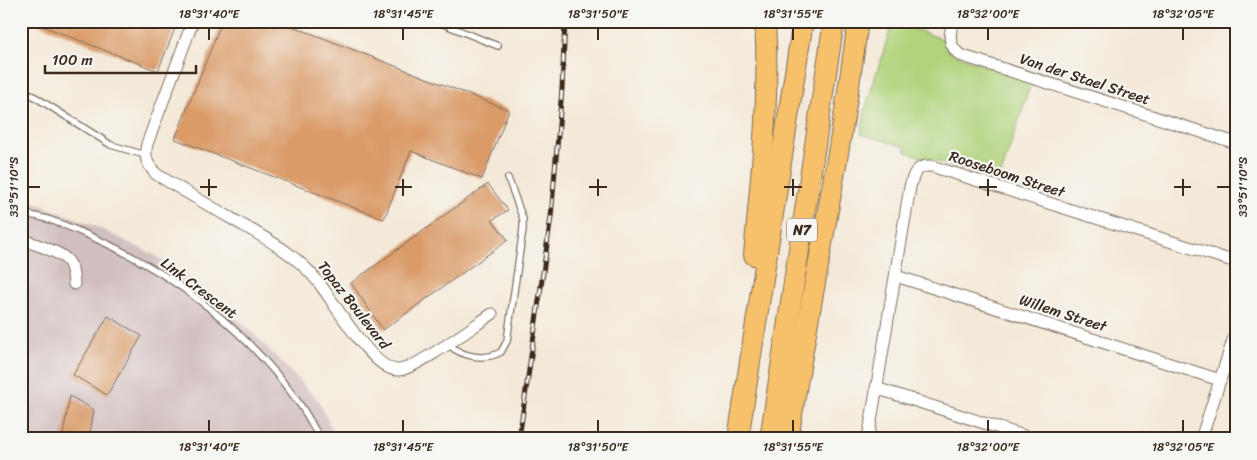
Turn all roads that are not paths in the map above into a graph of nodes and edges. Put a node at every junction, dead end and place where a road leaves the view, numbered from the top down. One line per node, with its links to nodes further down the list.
1 (194, 21): 14 (street)
2 (436, 21): 9 (lane)
3 (765, 21): 26 (highway)
4 (803, 21): 26 (highway, N7)
5 (834, 21): 29 (highway, N7)
6 (858, 21): 11 (highway)
7 (867, 21): 11 (highway)
8 (954, 21): 13 (street, Van der Stael Street)
9 (451, 24): 10 (lane)
10 (498, 46)
11 (850, 86): 30 (highway)
12 (21, 88): 14 (lane)
13 (1236, 143)
14 (145, 155): 23 (street, Topaz Boulevard)
15 (508, 178): 23 (lane)
16 (21, 214): 27 (lane, Link Crescent)
17 (21, 239): 20 (street)
18 (1236, 262): 19 (street, Rooseboom Street)
19 (896, 276): 24 (street, Willem Street); 25 (street, Rooseboom Street)
20 (74, 284)
21 (492, 314): 23 (street, Topaz Boulevard)
22 (1236, 331): 24 (street)
23 (448, 344)
24 (1220, 380): 33 (street)
25 (876, 388): 31 (street, Rooseboom Street); 32 (street)
26 (743, 407): 28 (highway, N7)
27 (320, 439)
28 (738, 439)
29 (770, 439)
30 (788, 439)
31 (868, 439)
32 (1033, 439)
33 (1201, 439)

